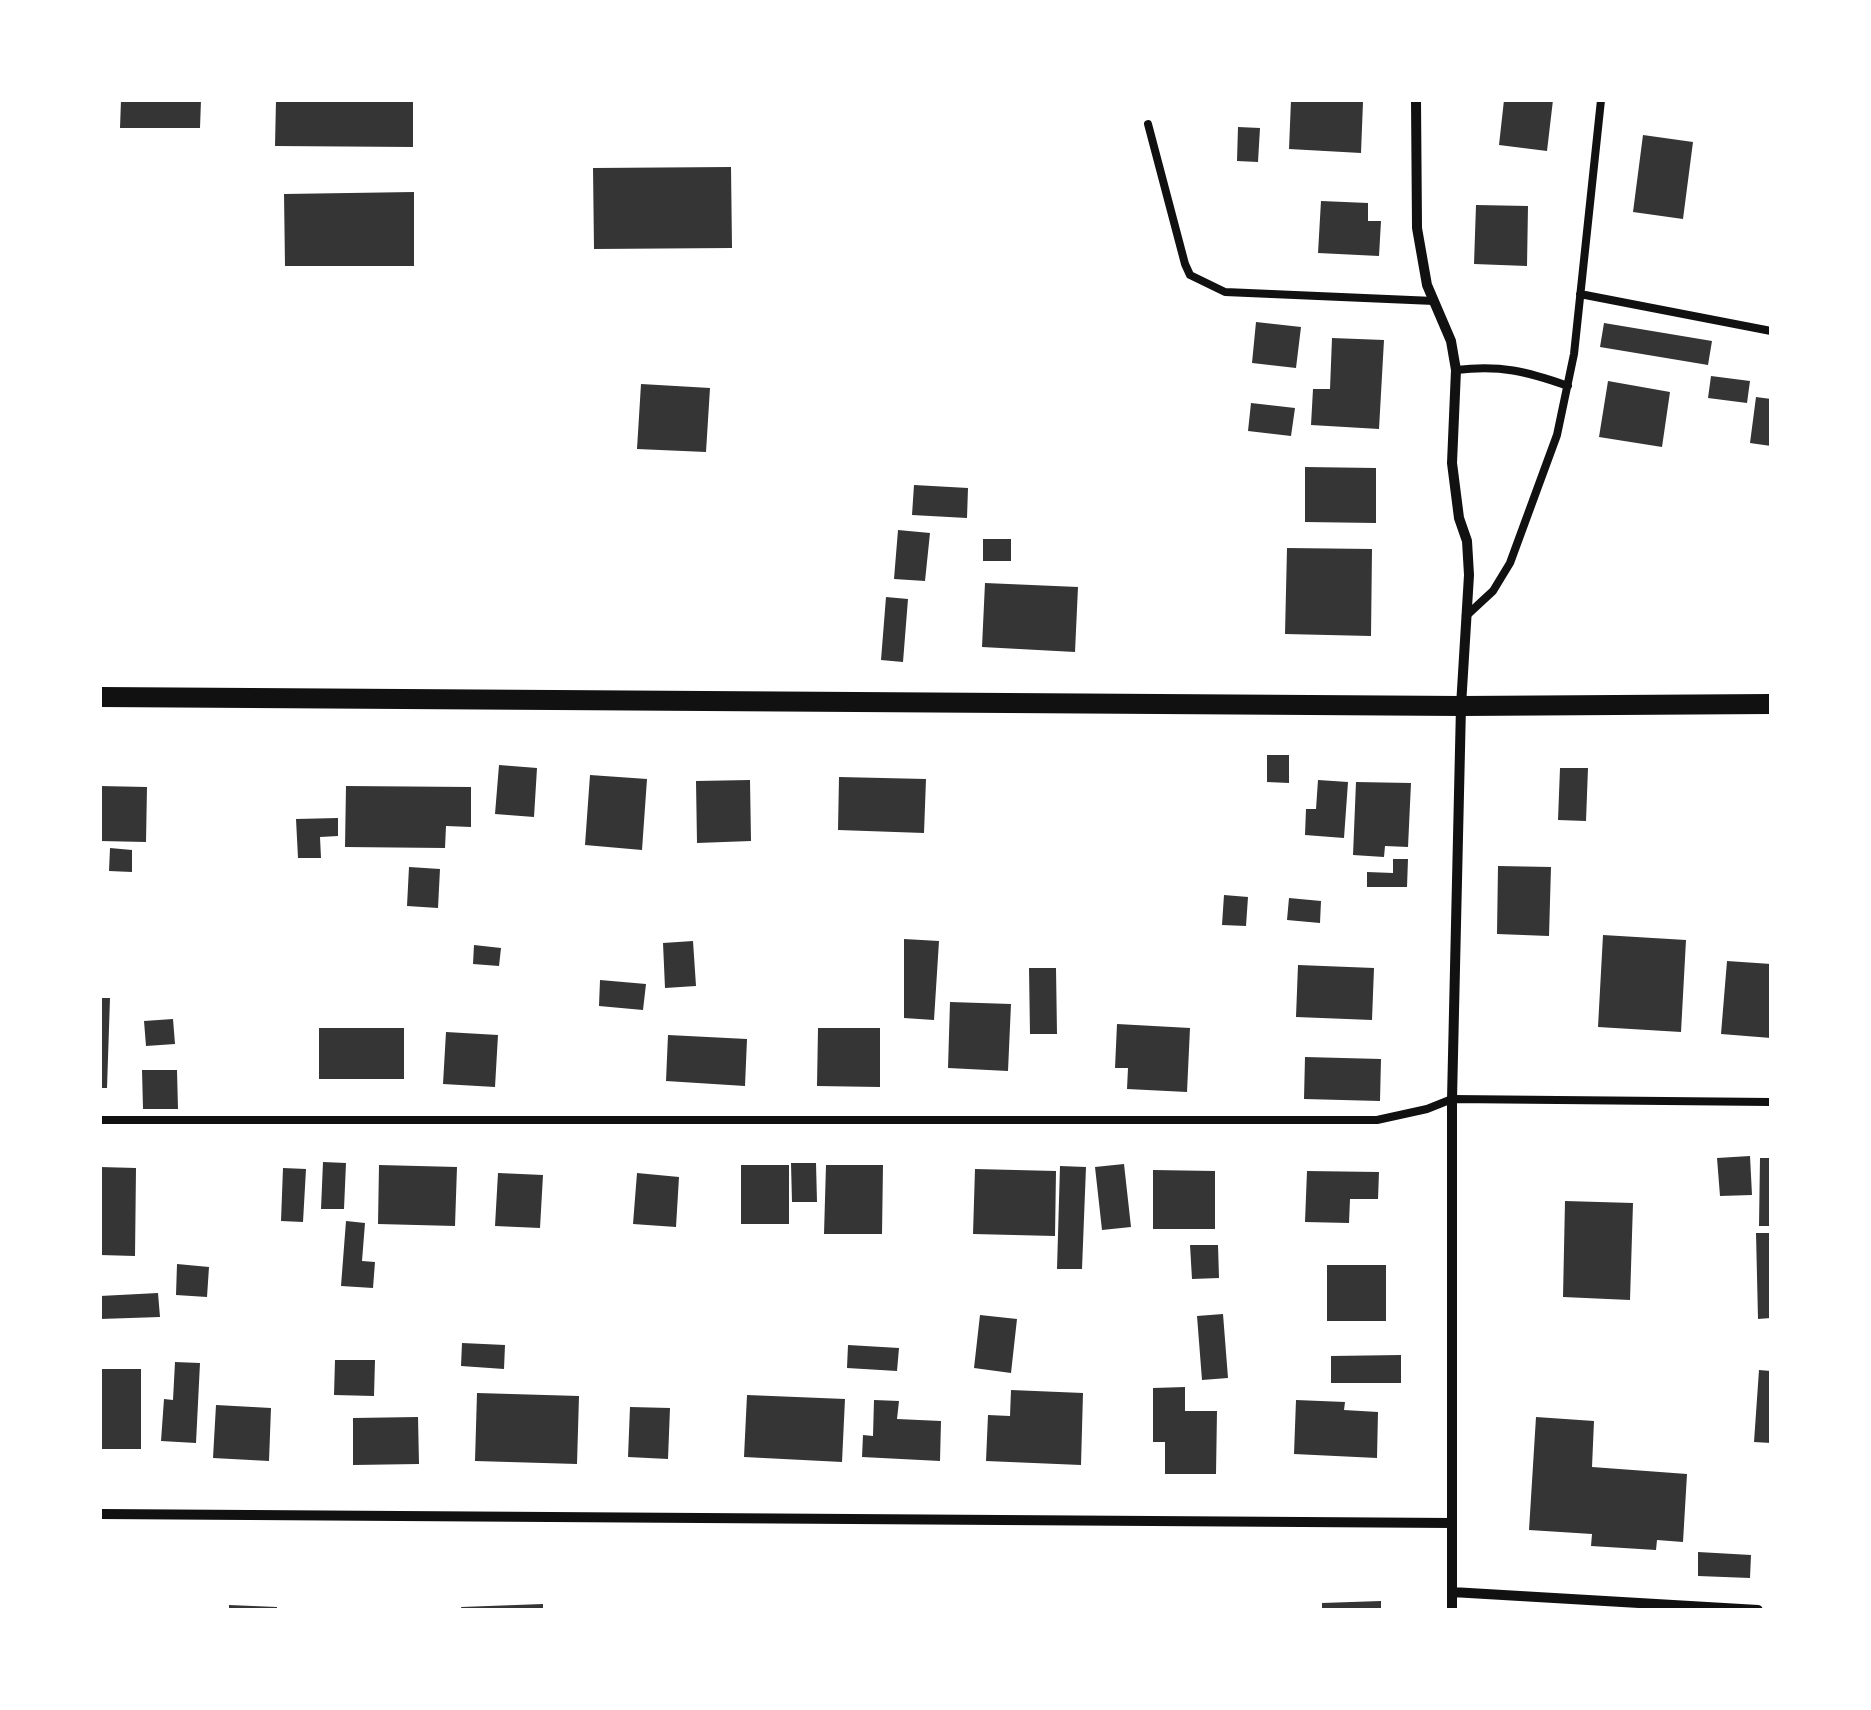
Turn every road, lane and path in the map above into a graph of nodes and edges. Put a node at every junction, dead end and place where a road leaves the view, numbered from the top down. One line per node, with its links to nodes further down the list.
1 (1416, 100): 5 (street)
2 (1600, 100): 4 (lane)
3 (1148, 124): 5 (lane)
4 (1580, 294): 6 (lane); 8 (lane)
5 (1434, 302): 7 (street)
6 (1771, 331)
7 (1456, 370): 8 (lane); 9 (street)
8 (1568, 386): 9 (lane)
9 (1466, 616): 12 (street)
10 (100, 697): 12 (main road)
11 (1771, 704): 12 (main road)
12 (1461, 706): 13 (street)
13 (1452, 1099): 14 (lane); 15 (lane); 17 (street)
14 (1771, 1102)
15 (100, 1120)
16 (100, 1514): 17 (street)
17 (1452, 1523): 18 (street)
18 (1452, 1592): 19 (street); 20 (street)
19 (1452, 1610)
20 (1758, 1610)

